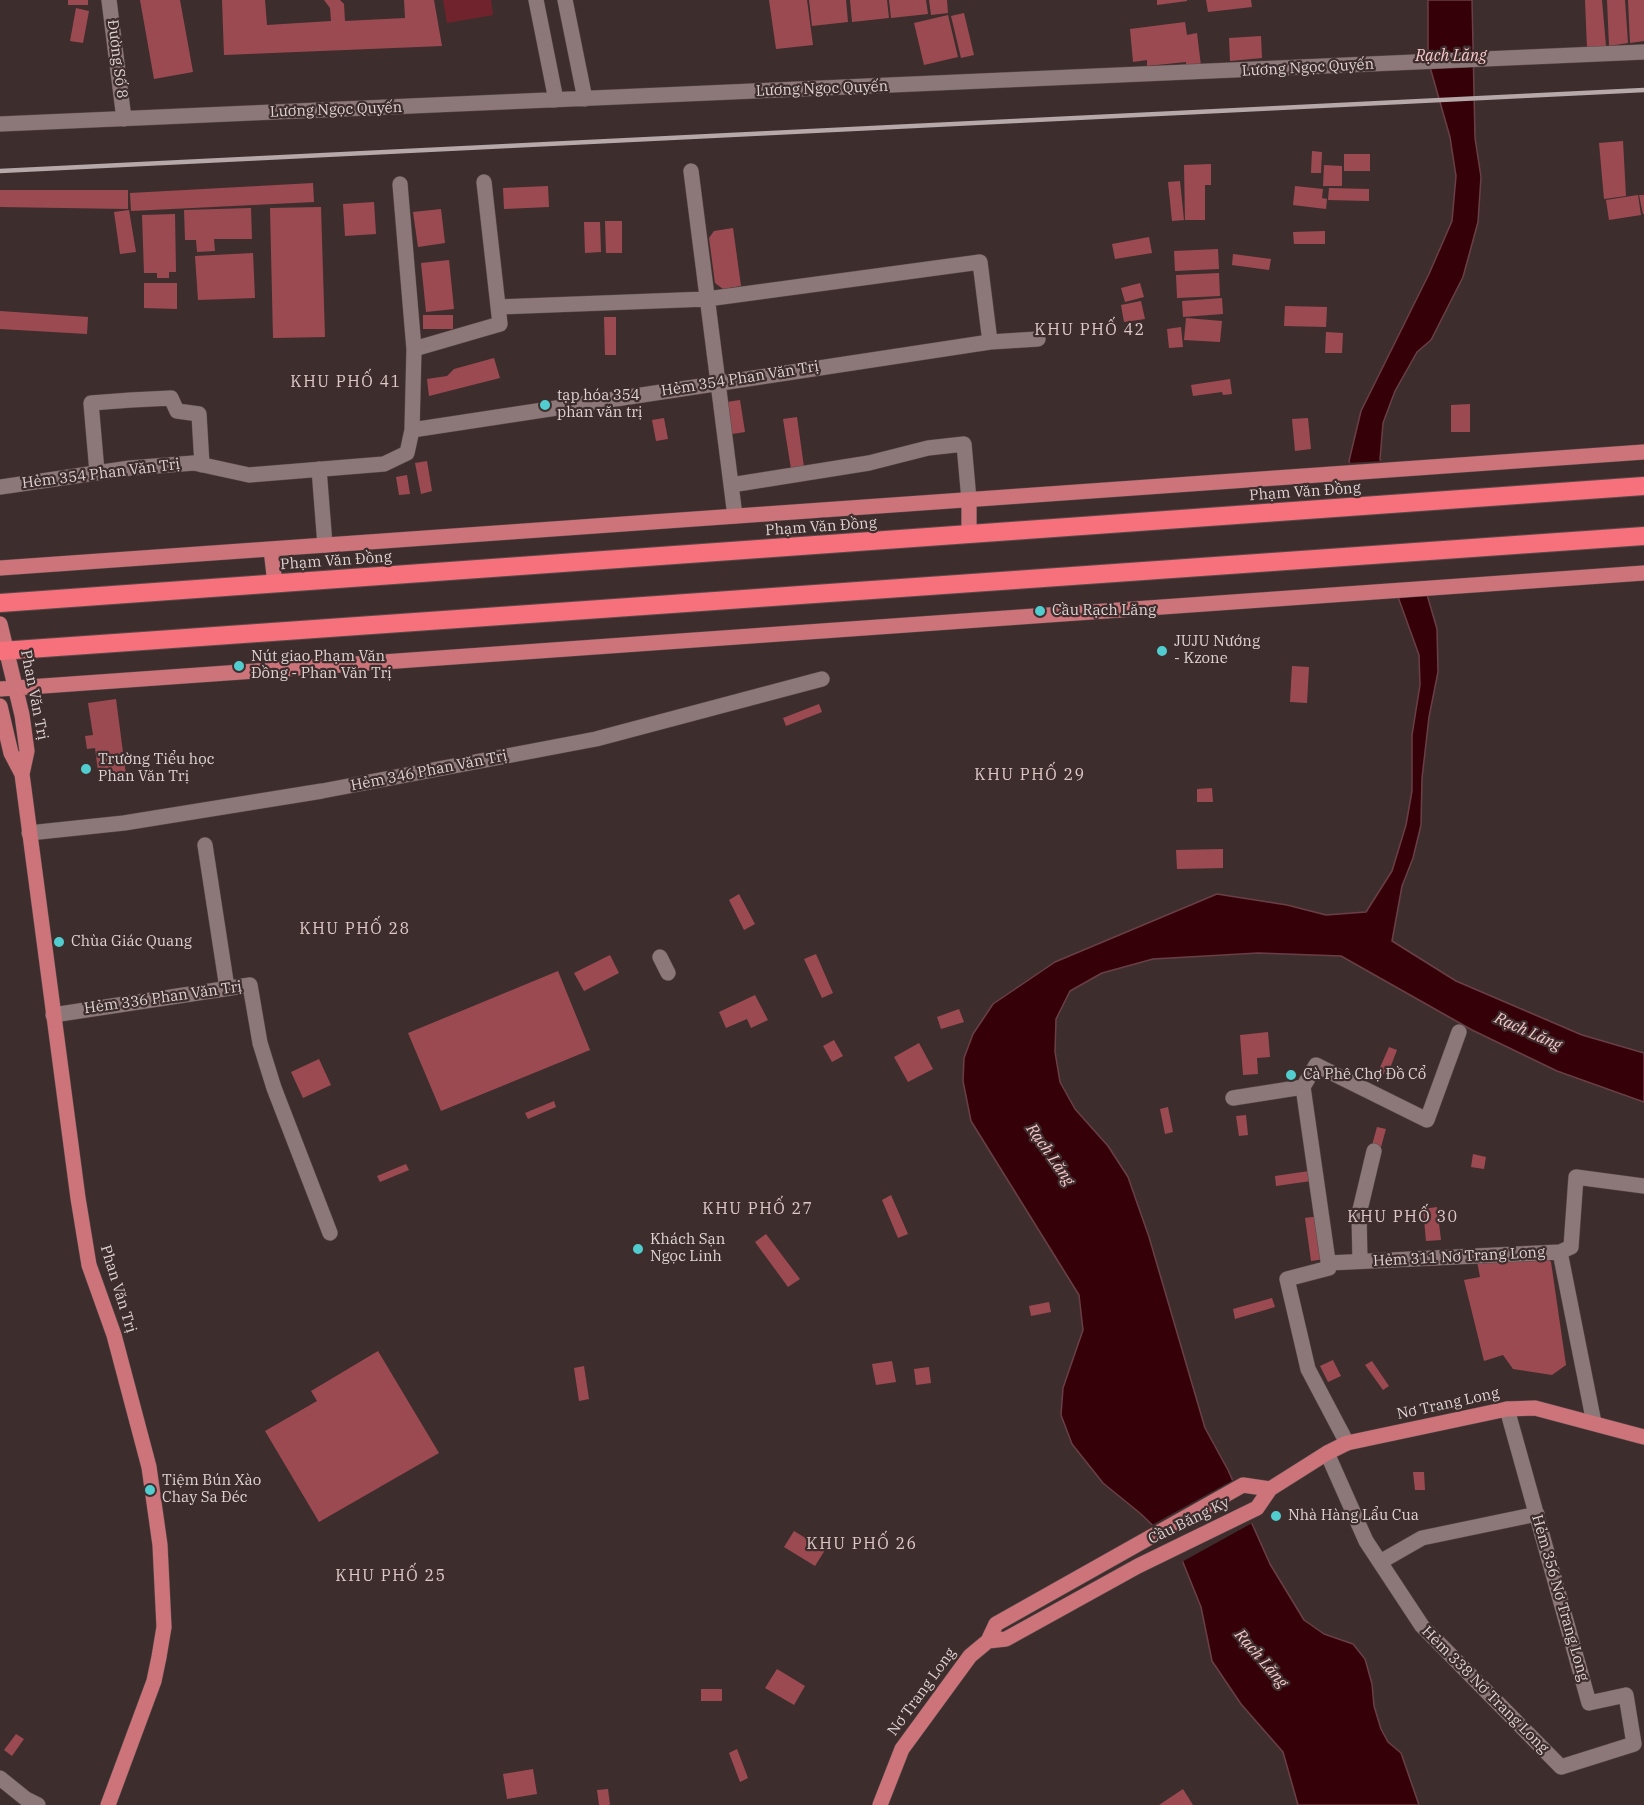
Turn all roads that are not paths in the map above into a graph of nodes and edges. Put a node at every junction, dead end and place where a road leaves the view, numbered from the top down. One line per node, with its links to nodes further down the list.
1 (109, 0): 7 (street, Đường Số 8)
2 (536, 0): 6 (street)
3 (565, 0): 5 (street)
4 (1644, 52): 5 (street, Lương Ngọc Quyến)
5 (585, 99): 6 (street, Lương Ngọc Quyến)
6 (556, 100): 7 (street, Lương Ngọc Quyến)
7 (124, 119): 8 (street, Lương Ngọc Quyến)
8 (0, 124)
9 (691, 171): 12 (street)
10 (484, 182): 13 (street)
11 (400, 184): 16 (street)
12 (707, 299): 13 (street); 15 (street); 17 (street)
13 (498, 307): 16 (street)
14 (1038, 339): 15 (street, Hẻm 354 Phan Văn Trị)
15 (990, 342): 17 (street, Hẻm 354 Phan Văn Trị)
16 (414, 350): 18 (street)
17 (718, 382): 18 (street, Hẻm 354 Phan Văn Trị); 23 (street)
18 (412, 430): 21 (street, Hẻm 354 Phan Văn Trị)
19 (1644, 452): 26 (main road, Phạm Văn Đồng)
20 (202, 465): 21 (street, Hẻm 354 Phan Văn Trị); 22 (street, Hẻm 354 Phan Văn Trị); 22 (street)
21 (319, 469): 30 (street)
22 (97, 472): 25 (street, Hẻm 354 Phan Văn Trị)
23 (731, 485): 26 (street); 27 (street)
24 (1644, 486): 28 (highway, Phạm Văn Đồng)
25 (0, 487)
26 (969, 500): 27 (main road, Phạm Văn Đồng); 28 (main road)
27 (735, 516): 30 (main road, Phạm Văn Đồng)
28 (969, 534): 34 (highway, Phạm Văn Đồng)
29 (1644, 536): 37 (highway)
30 (325, 545): 31 (main road, Phạm Văn Đồng)
31 (271, 549): 32 (main road, Phạm Văn Đồng); 34 (main road)
32 (0, 568)
33 (1644, 573): 39 (main road)
34 (275, 584): 35 (highway, Phạm Văn Đồng)
35 (0, 603)
36 (0, 624): 37 (main road, Phan Văn Trị)
37 (3, 651): 39 (main road, Phan Văn Trị)
38 (822, 679): 43 (street, Hẻm 346 Phan Văn Trị)
39 (16, 688): 40 (main road); 42 (main road, Phan Văn Trị)
40 (0, 689)
41 (0, 706): 42 (main road, Phan Văn Trị)
42 (22, 774): 43 (main road, Phan Văn Trị)
43 (29, 833): 48 (main road, Phan Văn Trị)
44 (205, 845): 47 (street)
45 (660, 957): 46 (street)
46 (668, 973)
47 (227, 988): 48 (street, Hẻm 336 Phan Văn Trị); 54 (street, Hẻm 336 Phan Văn Trị)
48 (53, 1015): 73 (main road, Phan Văn Trị)
49 (1459, 1032): 50 (street)
50 (1303, 1087): 51 (street); 57 (street)
51 (1233, 1098)
52 (1374, 1151): 56 (street)
53 (1644, 1186): 55 (street)
54 (330, 1233)
55 (1560, 1252): 56 (street, Hẻm 311 Nơ Trang Long); 59 (street, Hẻm 311 Nơ Trang Long)
56 (1360, 1261): 57 (street, Hẻm 311 Nơ Trang Long)
57 (1328, 1263): 61 (street)
58 (1507, 1409): 59 (main road, Nơ Trang Long); 61 (main road, Nơ Trang Long); 65 (street, Hẻm 356 Nơ Trang Long)
59 (1594, 1423): 60 (main road, Nơ Trang Long)
60 (1644, 1437)
61 (1347, 1443): 62 (main road, Nơ Trang Long)
62 (1327, 1453): 63 (main road, Nơ Trang Long); 67 (street, Hẻm 338 Nơ Trang Long)
63 (1269, 1489): 64 (main road, Nơ Trang Long); 66 (main road, Cầu Băng Ky)
64 (1257, 1508): 68 (main road, Cầu Băng Ky)
65 (1537, 1514): 67 (street); 70 (street, Hẻm 356 Nơ Trang Long)
66 (1131, 1548): 69 (main road, Nơ Trang Long)
67 (1380, 1562): 70 (street, Hẻm 338 Nơ Trang Long)
68 (1138, 1566): 69 (main road, Nơ Trang Long)
69 (988, 1641): 74 (main road, Nơ Trang Long)
70 (1561, 1767)
71 (0, 1778): 72 (street)
72 (38, 1805)
73 (108, 1805)
74 (880, 1805)

